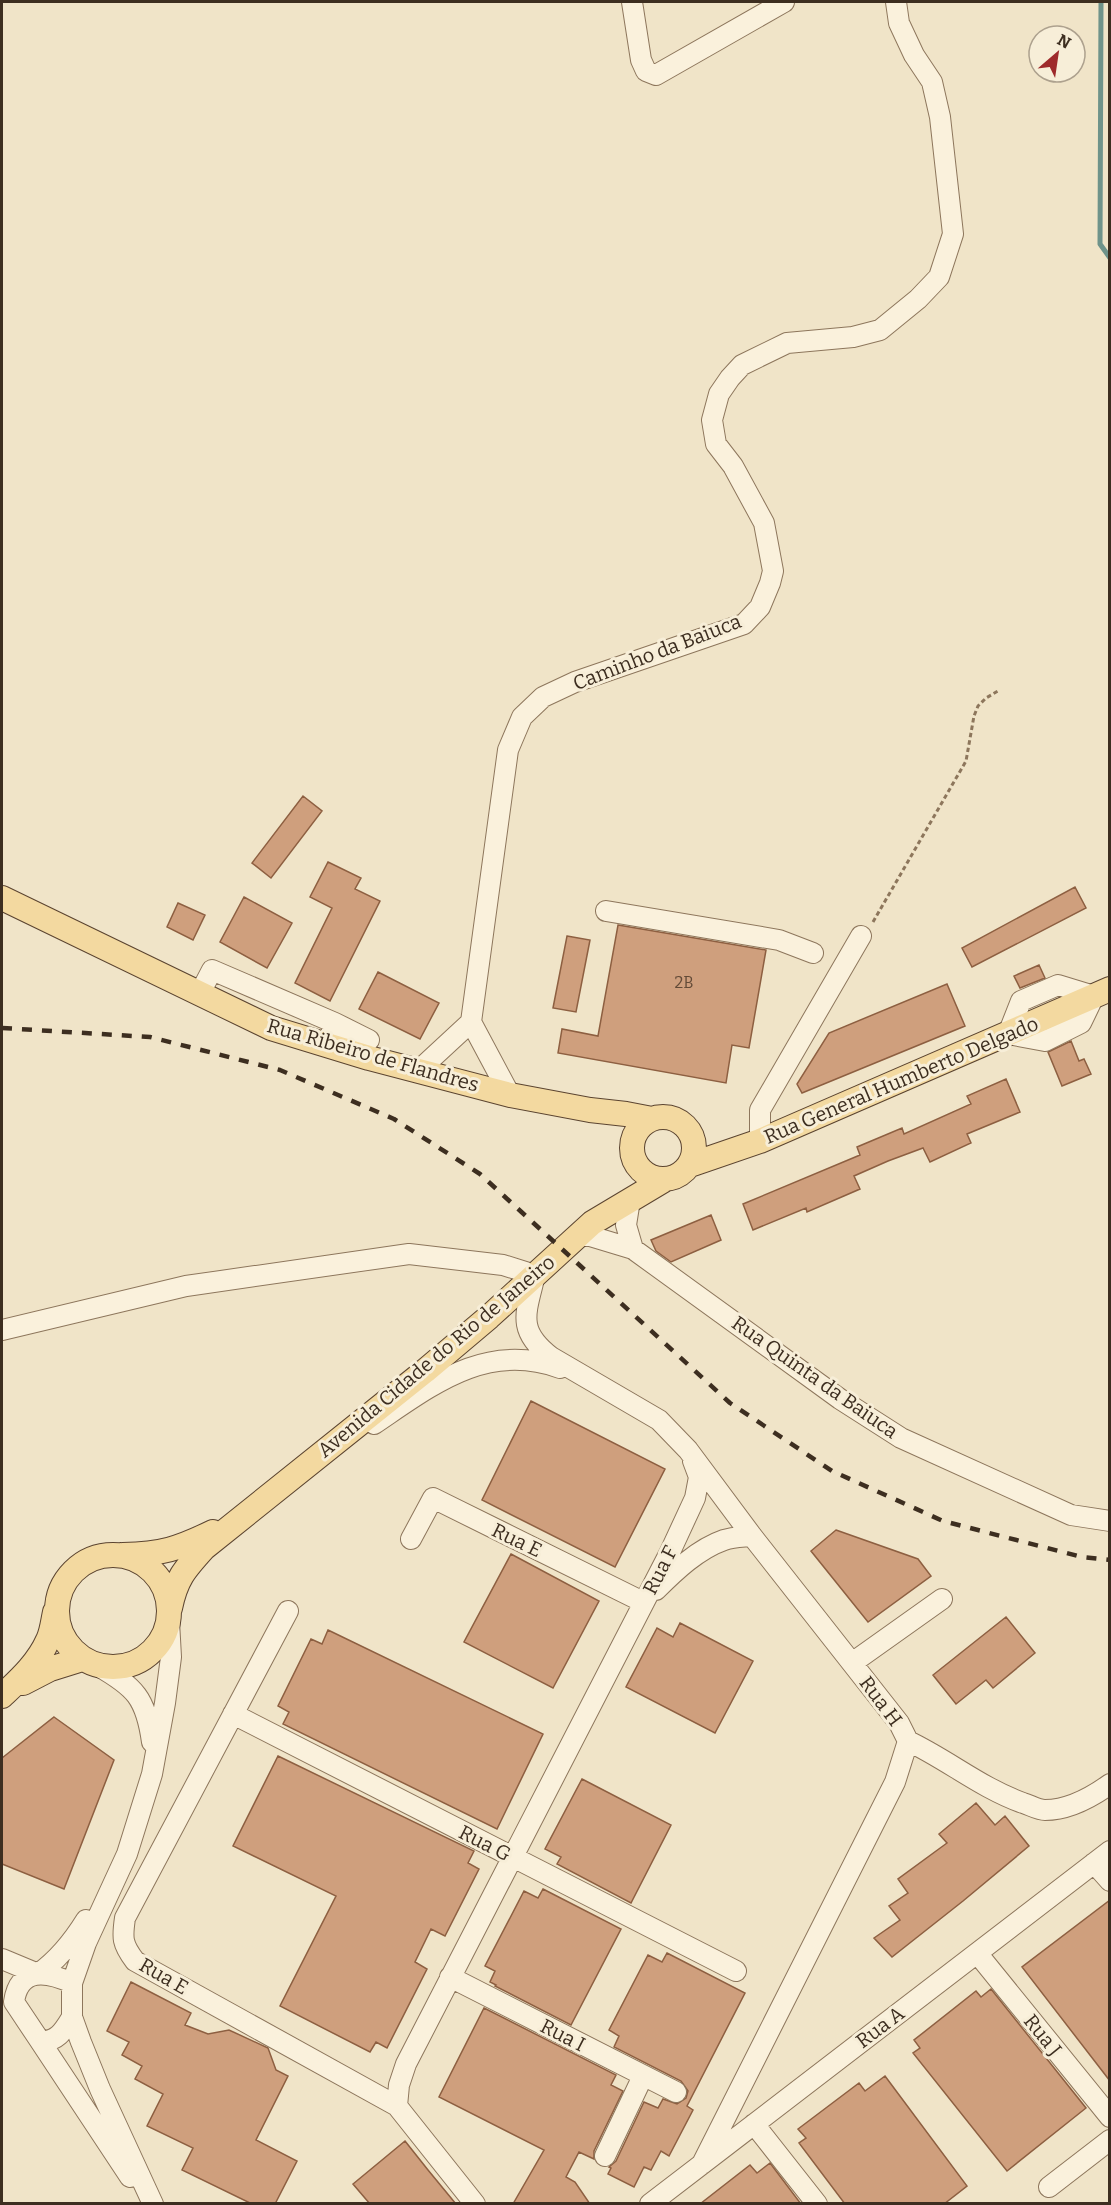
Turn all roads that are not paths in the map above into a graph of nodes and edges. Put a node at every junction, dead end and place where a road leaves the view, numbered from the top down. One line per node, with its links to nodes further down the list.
1 (632, 2): 2 (street)
2 (784, 2)
3 (896, 2): 9 (street, Caminho da Baiuca)
4 (2, 898): 10 (main road, Rua Ribeiro de Flandres)
5 (606, 910): 7 (street)
6 (861, 936): 17 (street)
7 (813, 953)
8 (1102, 992): 17 (main road, Rua General Humberto Delgado)
9 (471, 1022): 12 (street); 13 (street)
10 (331, 1034): 11 (street); 12 (main road, Rua Ribeiro de Flandres)
11 (369, 1040)
12 (418, 1071): 13 (main road, Rua Ribeiro de Flandres)
13 (510, 1095): 14 (main road, Rua Ribeiro de Flandres)
14 (590, 1110): 15 (main road, Rua Ribeiro de Flandres); 18 (main road, Rua Ribeiro de Flandres)
15 (652, 1119): 16 (main road, Rua Ribeiro de Flandres); 18 (main road)
16 (690, 1132): 17 (main road, Rua Ribeiro de Flandres); 19 (main road)
17 (760, 1141): 19 (main road, Rua General Humberto Delgado)
18 (633, 1144): 20 (main road, Rua Ribeiro de Flandres); 22 (main road)
19 (690, 1165): 20 (main road)
20 (664, 1180): 21 (main road)
21 (630, 1200): 22 (main road); 24 (street)
22 (602, 1216): 23 (main road, Avenida Cidade do Rio de Janeiro)
23 (577, 1236): 24 (street, Rua Quinta da Baiuca); 25 (main road, Avenida Cidade do Rio de Janeiro)
24 (633, 1248): 30 (street, Rua Quinta da Baiuca)
25 (535, 1275): 26 (street); 27 (street, Rua H); 29 (main road, Avenida Cidade do Rio de Janeiro)
26 (2, 1330)
27 (583, 1376): 28 (street, Rua H); 29 (street, Rua H)
28 (688, 1450): 31 (street, Rua H); 35 (street, Rua F)
29 (270, 1495): 33 (main road, Avenida Cidade do Rio de Janeiro); 38 (main road, Avenida Cidade do Rio de Janeiro)
30 (1110, 1521)
31 (752, 1536): 35 (street, Rua F); 40 (street, Rua H)
32 (411, 1539): 35 (street, Rua E)
33 (121, 1555): 36 (main road); 38 (main road)
34 (942, 1599): 40 (street)
35 (643, 1602): 47 (street)
36 (56, 1609): 39 (main road); 41 (main road)
37 (288, 1611): 42 (street, Rua E)
38 (169, 1615): 39 (main road); 44 (street)
39 (90, 1663): 41 (main road); 44 (street)
40 (852, 1663): 43 (street, Rua H)
41 (2, 1695)
42 (233, 1714): 47 (street, Rua G); 62 (street, Rua E)
43 (908, 1741): 45 (street); 67 (street, Rua H)
44 (152, 1774): 46 (street)
45 (1110, 1784)
46 (127, 1854): 53 (street); 56 (street)
47 (512, 1857): 52 (street, Rua G); 54 (street)
48 (1102, 1857): 49 (street); 50 (street, Rua A)
49 (1110, 1881)
50 (977, 1953): 63 (street, Rua J); 64 (street, Rua A)
51 (2, 1959): 53 (street)
52 (736, 1971)
53 (38, 1974): 56 (street); 57 (street)
54 (450, 1977): 60 (street, Rua I); 62 (street)
55 (2, 1982): 57 (street)
56 (72, 1983): 58 (street)
57 (14, 2002): 59 (street)
58 (72, 2017): 59 (street); 70 (street)
59 (40, 2042): 69 (street)
60 (644, 2076): 61 (street, Rua I); 66 (street)
61 (676, 2092)
62 (397, 2106): 71 (street, Rua E)
63 (1110, 2117)
64 (754, 2124): 67 (street, Rua A); 73 (street)
65 (1110, 2140): 68 (street)
66 (604, 2156)
67 (702, 2164): 72 (street, Rua A)
68 (1049, 2187)
69 (147, 2204)
70 (153, 2204)
71 (475, 2204)
72 (650, 2204)
73 (817, 2204)

